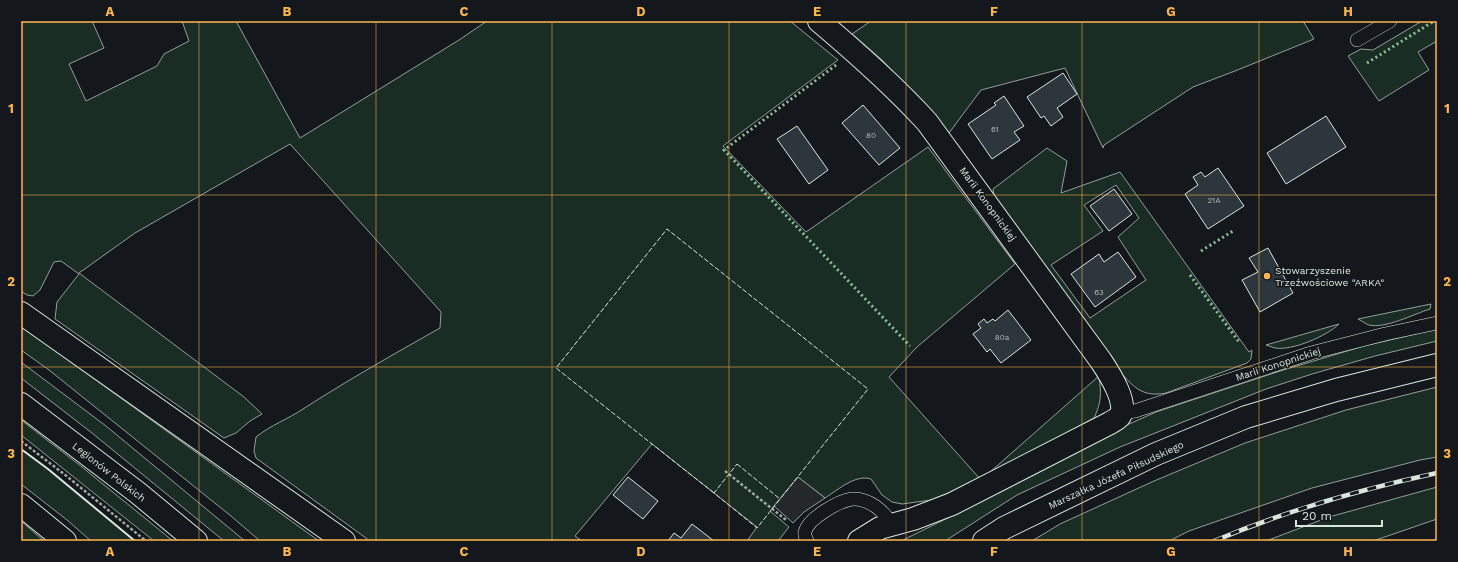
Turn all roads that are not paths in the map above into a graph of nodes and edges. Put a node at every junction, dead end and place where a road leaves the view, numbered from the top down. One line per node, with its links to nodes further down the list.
1 (819, 21): 8 (street, Marii Konopnickiej)
2 (1390, 21): 3 (lane)
3 (1358, 40)
4 (21, 313): 13 (street)
5 (1437, 323): 8 (lane, Marii Konopnickiej)
6 (1437, 365): 16 (street, Marszałka Józefa Piłsudskiego)
7 (21, 404): 12 (street, Legionów Polskich)
8 (1121, 413): 10 (street, Marii Konopnickiej)
9 (21, 506): 11 (street)
10 (891, 526): 14 (lane); 15 (street, Marii Konopnickiej)
11 (65, 541)
12 (196, 541)
13 (344, 541)
14 (807, 541)
15 (859, 541)
16 (984, 541)

